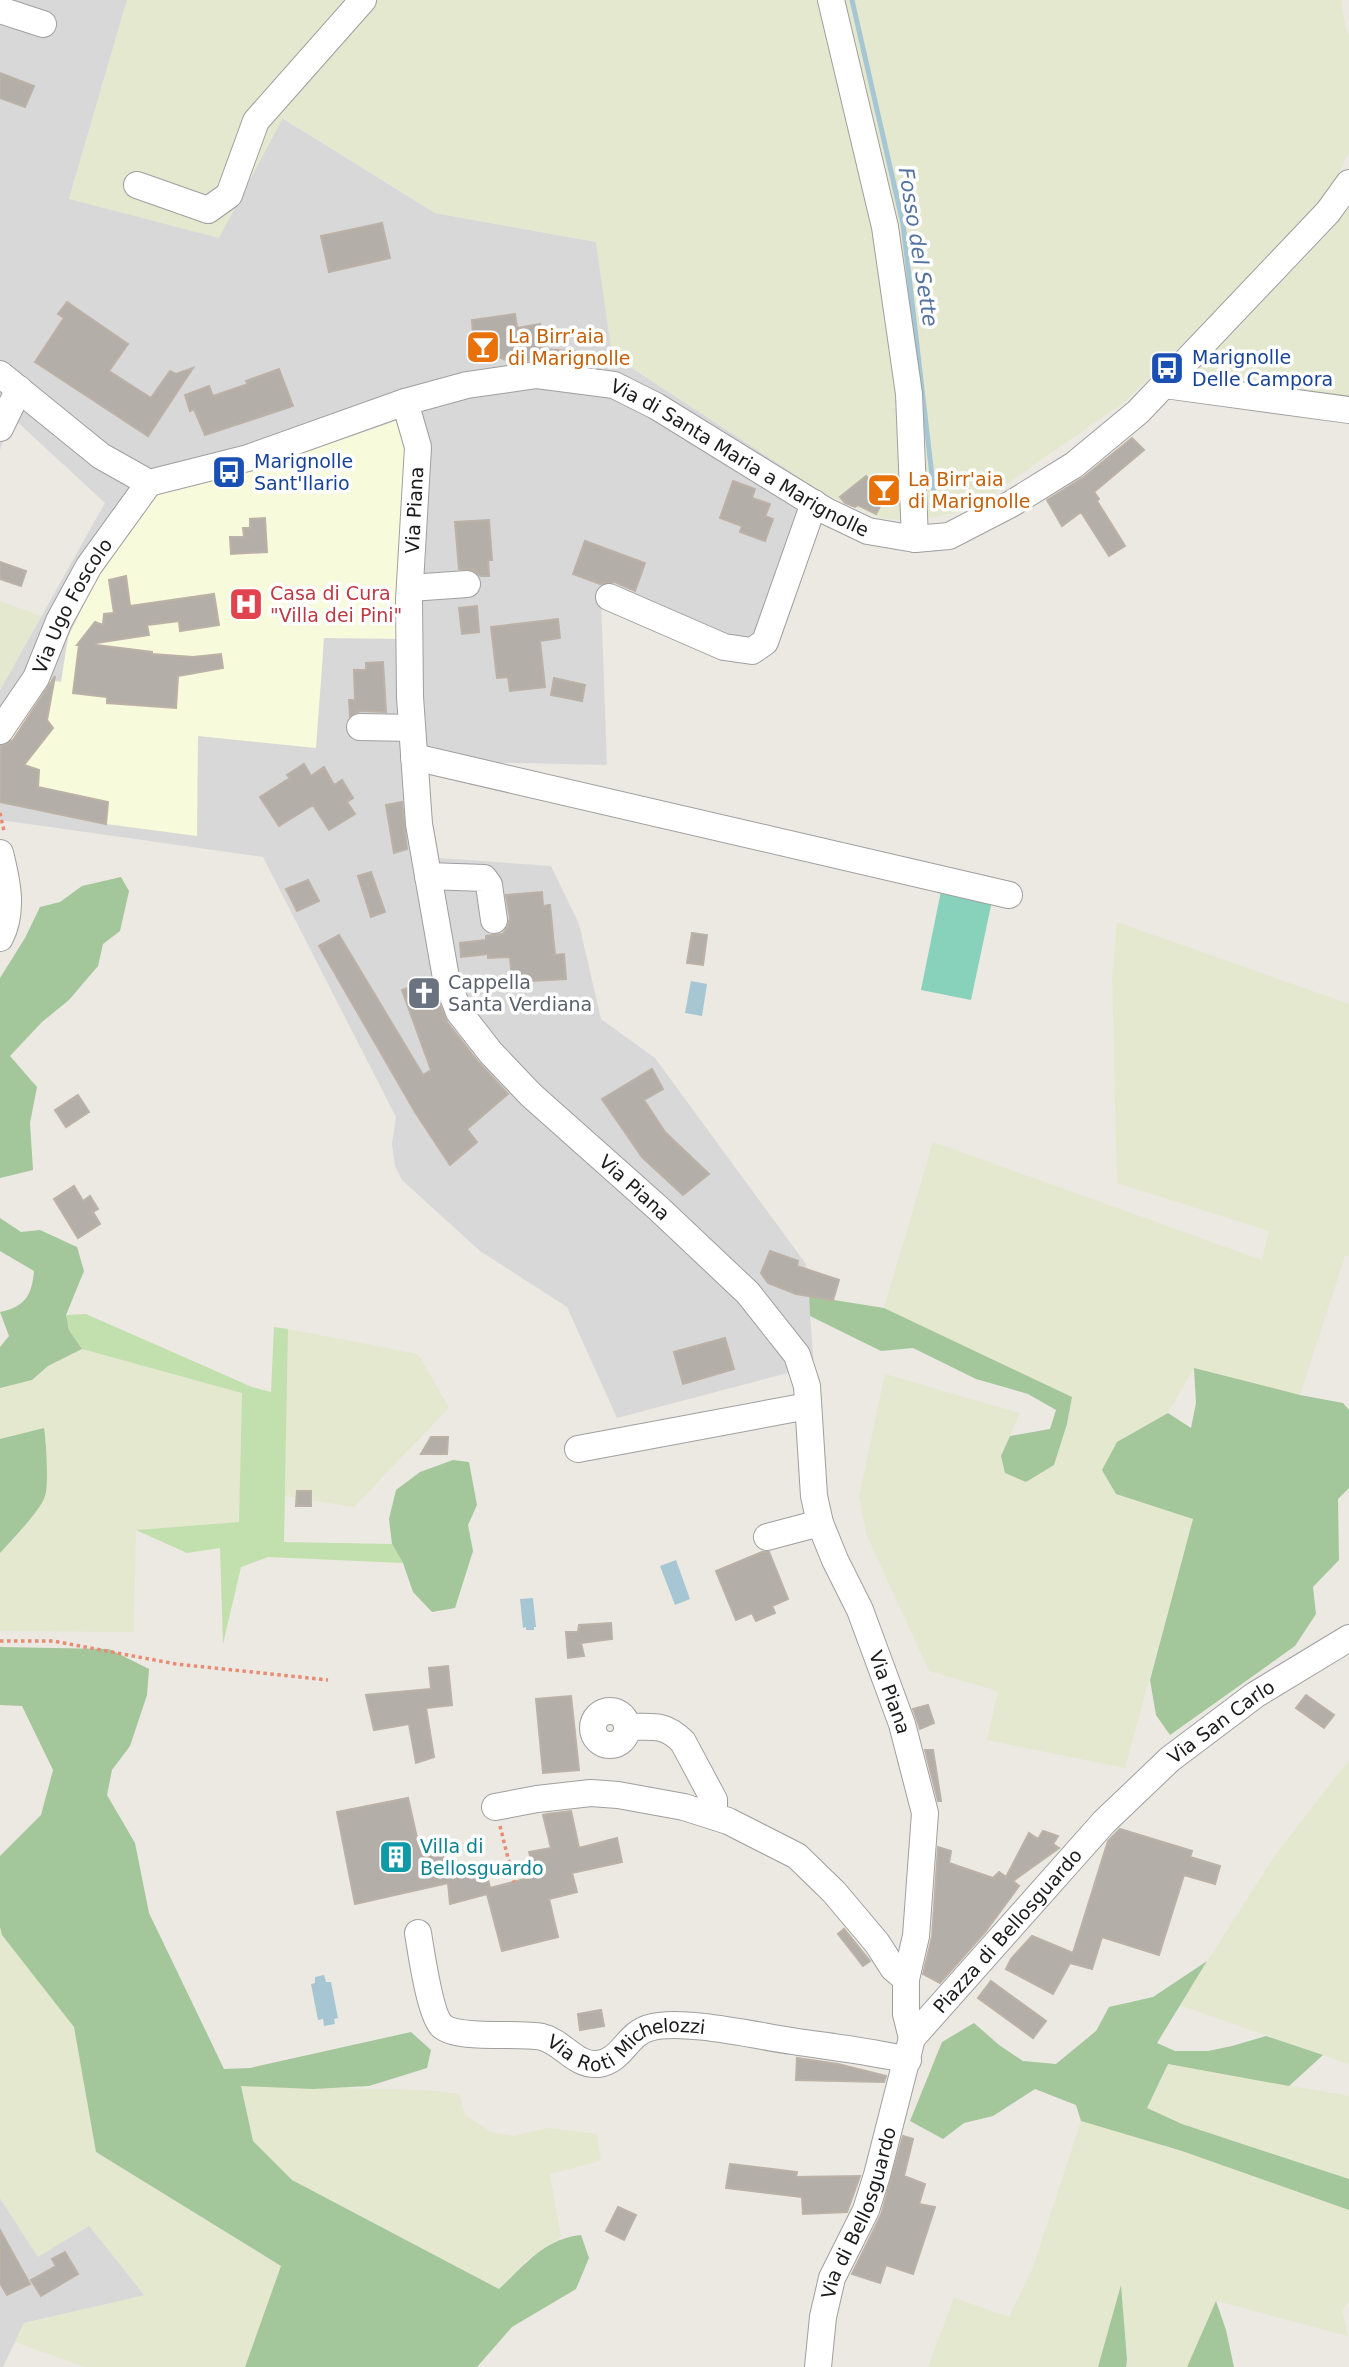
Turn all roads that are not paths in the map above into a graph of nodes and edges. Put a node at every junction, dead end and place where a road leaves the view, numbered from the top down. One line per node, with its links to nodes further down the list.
1 (363, 0): 6 (street)
2 (831, 0): 14 (street)
3 (0, 10): 4 (street)
4 (43, 24)
5 (1349, 183): 8 (street, Via di Santa Maria a Marignolle)
6 (137, 185)
7 (10, 382): 11 (street); 12 (street)
8 (1165, 385): 10 (street); 14 (street, Via di Santa Maria a Marignolle)
9 (405, 402): 12 (street, Via di Santa Maria a Marignolle); 13 (street, Via di Santa Maria a Marignolle); 16 (street, Via Piana)
10 (1349, 410)
11 (0, 428)
12 (149, 483): 20 (street, Via Ugo Foscolo)
13 (814, 503): 14 (street, Via di Santa Maria a Marignolle); 17 (street)
14 (915, 539)
15 (467, 584): 16 (street)
16 (410, 588): 19 (street, Via Piana)
17 (610, 597)
18 (360, 727): 19 (street)
19 (412, 728): 21 (street, Via Piana)
20 (0, 731)
21 (414, 757): 23 (street, Via Piana); 24 (street)
22 (0, 853): 26 (street)
23 (428, 876): 25 (street); 27 (street, Via Piana)
24 (1009, 895)
25 (494, 920)
26 (0, 938)
27 (808, 1406): 28 (street); 29 (street, Via Piana)
28 (578, 1449)
29 (820, 1523): 30 (street); 37 (street, Via Piana)
30 (767, 1537)
31 (1349, 1637): 35 (street, Via San Carlo)
32 (627, 1727): 34 (street)
33 (495, 1807): 34 (street)
34 (714, 1816): 37 (street)
35 (1104, 1822): 38 (street, Piazza di Bellosguardo)
36 (418, 1933): 38 (street, Via Roti Michelozzi)
37 (907, 1972): 38 (street, Piazza di Bellosguardo)
38 (910, 2049): 39 (street, Via di Bellosguardo)
39 (818, 2367)

